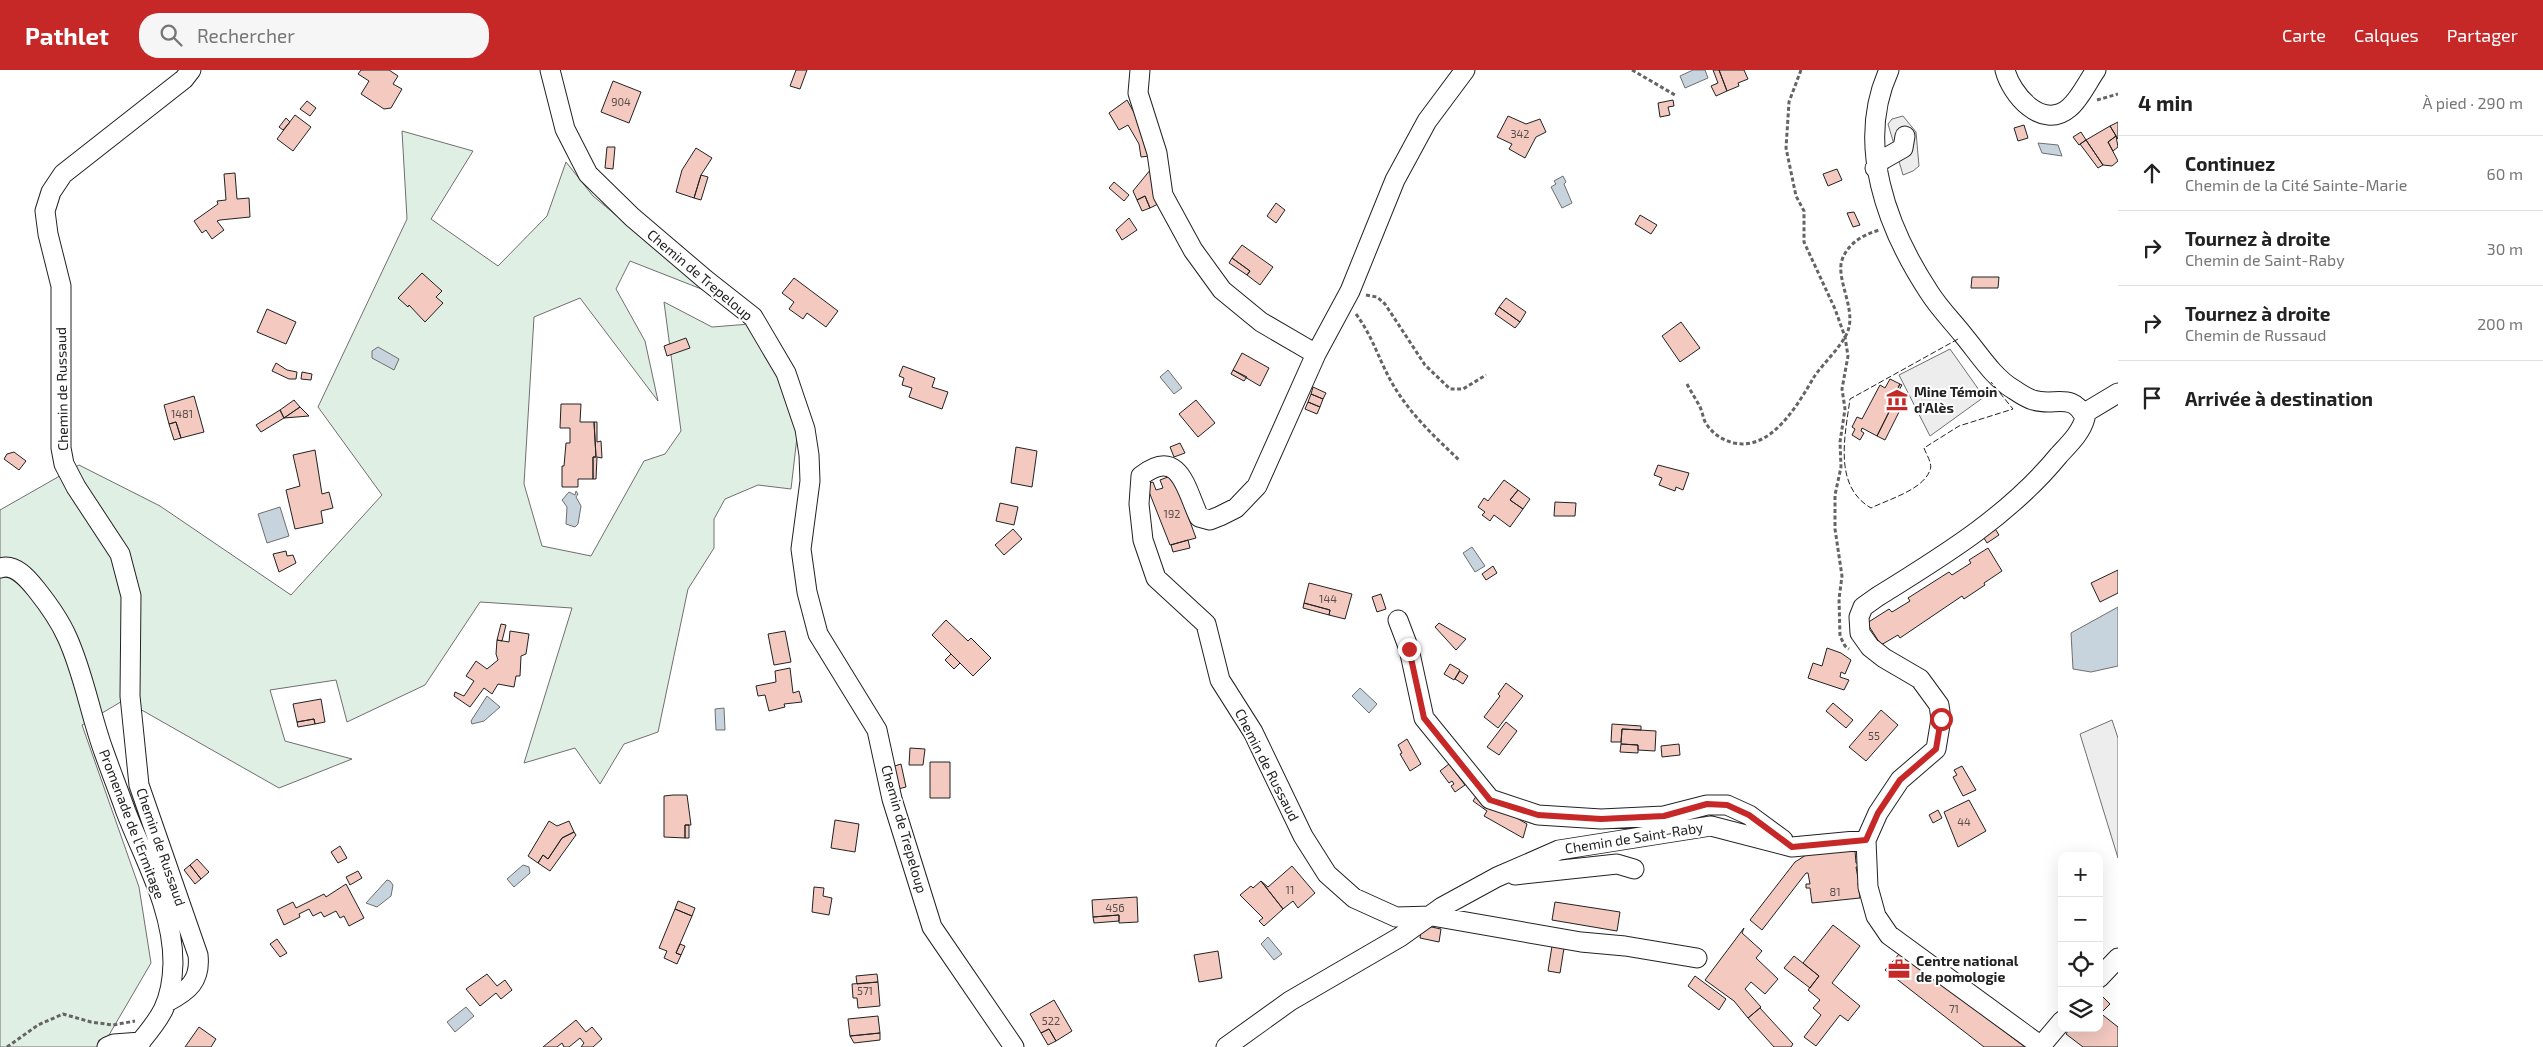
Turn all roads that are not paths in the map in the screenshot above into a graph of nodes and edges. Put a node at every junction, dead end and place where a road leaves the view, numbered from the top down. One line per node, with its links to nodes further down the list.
1 (191, 70): 23 (street, Chemin de Russaud)
2 (550, 70): 28 (street, Chemin de Trepeloup)
3 (1140, 70): 10 (street)
4 (1465, 70): 10 (street)
5 (1889, 70): 9 (street)
6 (2004, 70): 7 (street)
7 (2096, 70)
8 (1905, 136): 9 (street)
9 (1875, 168): 12 (street)
10 (1316, 354): 19 (street, Chemin de Russaud)
11 (2118, 393): 12 (street)
12 (2083, 414): 15 (street)
13 (0, 568): 23 (street, Promenade de l'Ermitage)
14 (1398, 620): 16 (street)
15 (1866, 840): 16 (street, Chemin de Saint-Raby); 26 (street)
16 (1792, 847): 18 (street, Chemin de Saint-Raby)
17 (1634, 868): 18 (street)
18 (1497, 877): 19 (street, Chemin de Saint-Raby)
19 (1432, 916): 20 (street, Chemin de Russaud); 29 (street, Chemin de Saint-Raby)
20 (1697, 958)
21 (2118, 958): 22 (street)
22 (2103, 974)
23 (164, 1009): 25 (street, Promenade de l'Ermitage)
24 (2058, 1026): 26 (street)
25 (138, 1044): 27 (street)
26 (2040, 1046)
27 (107, 1047)
28 (1014, 1047)
29 (1226, 1047)

